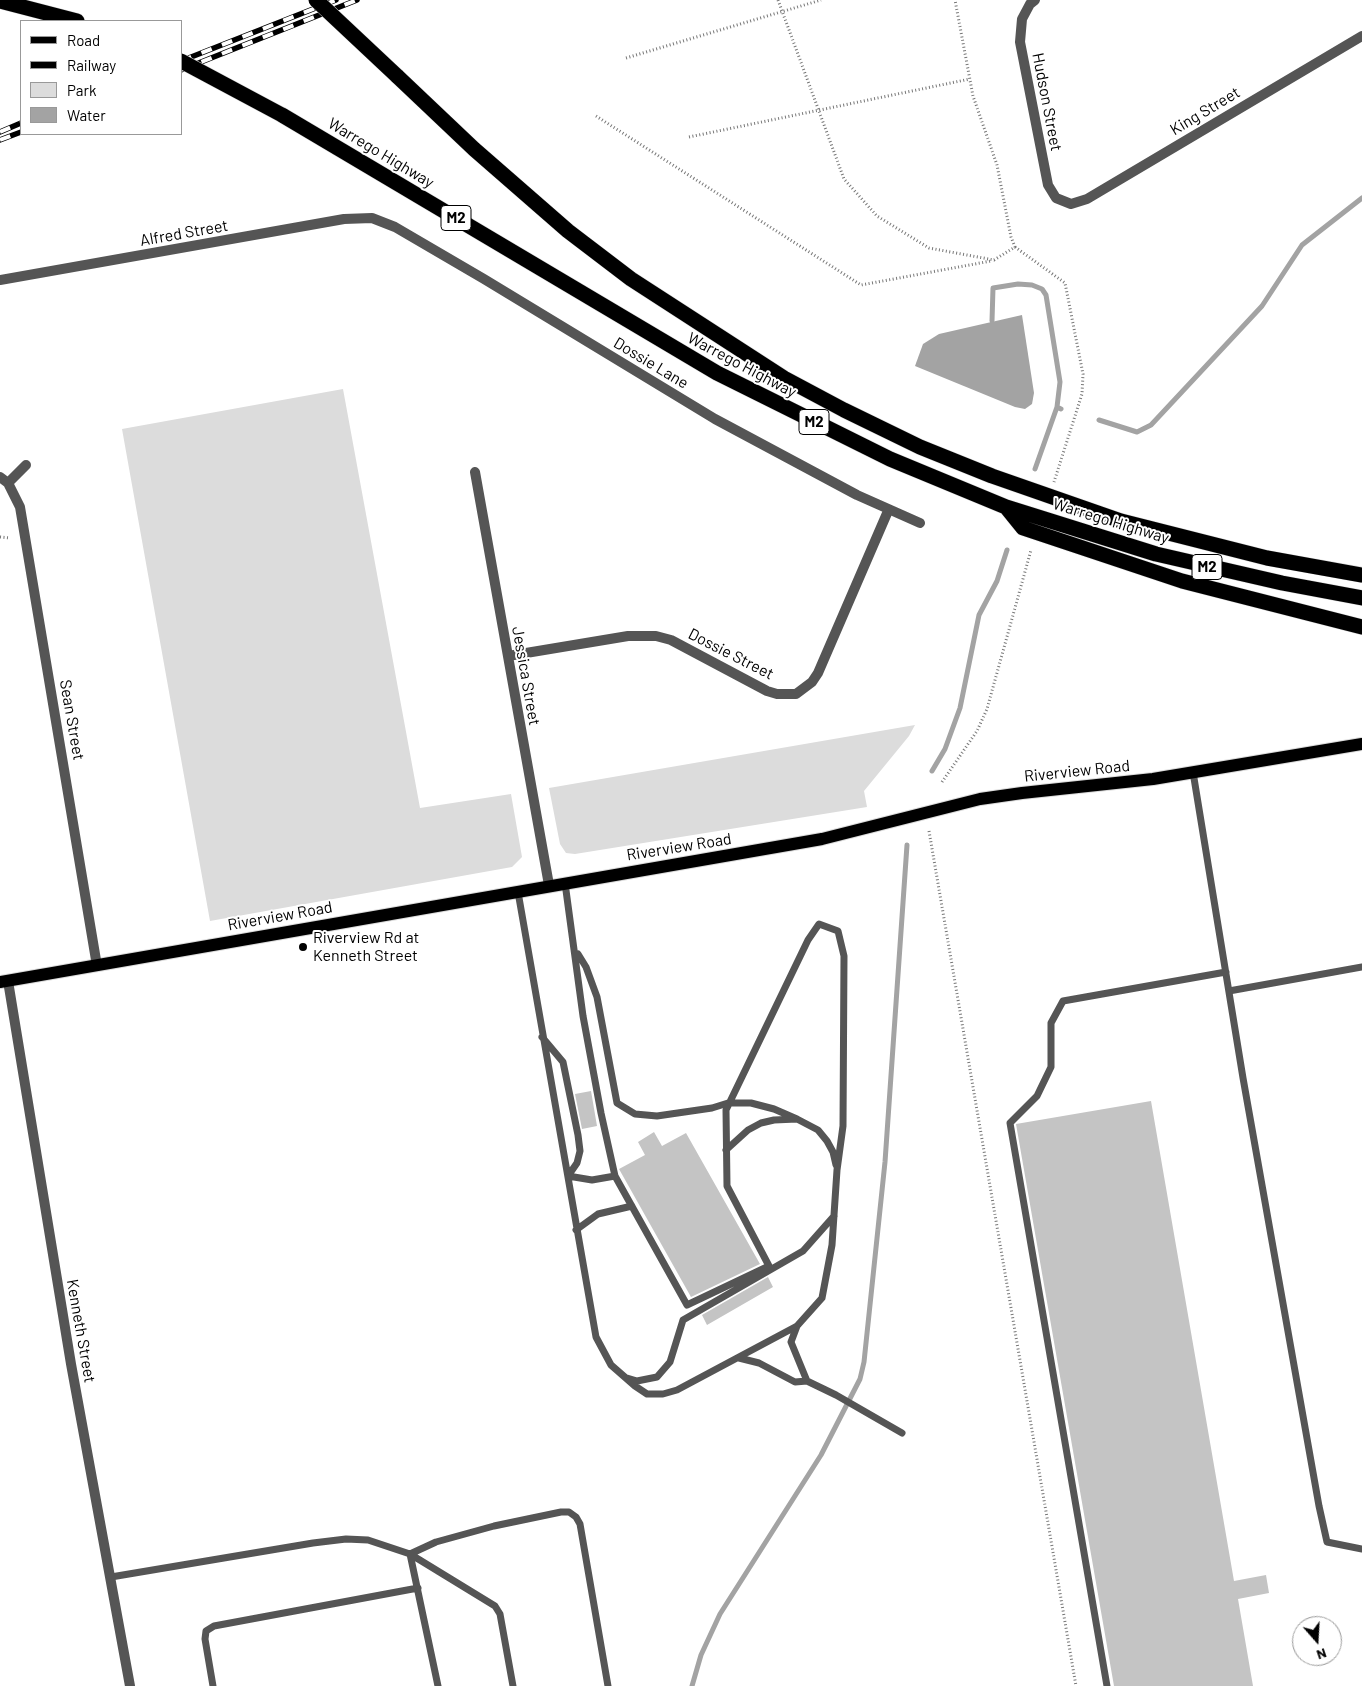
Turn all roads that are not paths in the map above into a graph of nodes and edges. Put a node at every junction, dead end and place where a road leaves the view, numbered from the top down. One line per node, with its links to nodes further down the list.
1 (316, 0): 16 (highway, Warrego Highway / M2, bridge)
2 (0, 1): 4 (highway)
3 (1032, 2): 7 (street, Hudson Street)
4 (73, 20)
5 (1362, 36): 7 (street, King Street)
6 (182, 62): 13 (highway, Warrego Highway / M2, bridge)
7 (1061, 202)
8 (372, 218): 9 (street, Alfred Street); 14 (street, Dossie Lane)
9 (0, 280)
10 (26, 465): 12 (street, Sean Street)
11 (475, 472): 19 (street, Jessica Street)
12 (4, 480): 26 (street, Sean Street)
13 (1006, 508): 17 (highway, Warrego Highway / M2); 18 (highway)
14 (888, 511): 15 (street, Dossie Lane); 19 (street, Dossie Street)
15 (920, 524)
16 (1362, 575)
17 (1362, 598)
18 (1362, 627)
19 (508, 656): 23 (street, Jessica Street)
20 (1362, 744): 21 (main road, Riverview Road)
21 (1193, 772): 22 (main road, Riverview Road); 28 (lane)
22 (565, 883): 23 (main road, Riverview Road); 25 (lane)
23 (548, 885): 24 (main road, Riverview Road)
24 (518, 892): 26 (main road, Riverview Road); 31 (lane)
25 (576, 952): 32 (lane); 37 (lane)
26 (97, 966): 29 (main road, Riverview Road)
27 (1362, 967): 30 (lane)
28 (1226, 972): 30 (lane); 55 (lane)
29 (4, 981): 48 (street, Kenneth Street)
30 (1229, 991): 46 (lane)
31 (542, 1037): 36 (lane); 36 (lane)
32 (728, 1103): 33 (lane); 34 (lane); 35 (lane)
33 (797, 1119): 34 (lane); 35 (lane)
34 (726, 1150): 38 (lane)
35 (837, 1170): 39 (lane)
36 (568, 1176): 37 (lane); 40 (lane)
37 (615, 1176): 38 (lane)
38 (632, 1206): 40 (lane)
39 (834, 1216): 41 (lane); 43 (lane)
40 (576, 1230): 43 (lane)
41 (797, 1326): 42 (lane); 44 (lane)
42 (739, 1358): 43 (lane); 44 (lane)
43 (623, 1376)
44 (807, 1381): 45 (lane)
45 (902, 1433)
46 (1362, 1549)
47 (410, 1554): 48 (lane); 49 (lane); 53 (lane); 54 (lane)
48 (111, 1577): 50 (street, Kenneth Street)
49 (418, 1588): 51 (lane); 52 (lane)
50 (130, 1686)
51 (213, 1686)
52 (438, 1686)
53 (513, 1686)
54 (608, 1686)
55 (1106, 1686)

